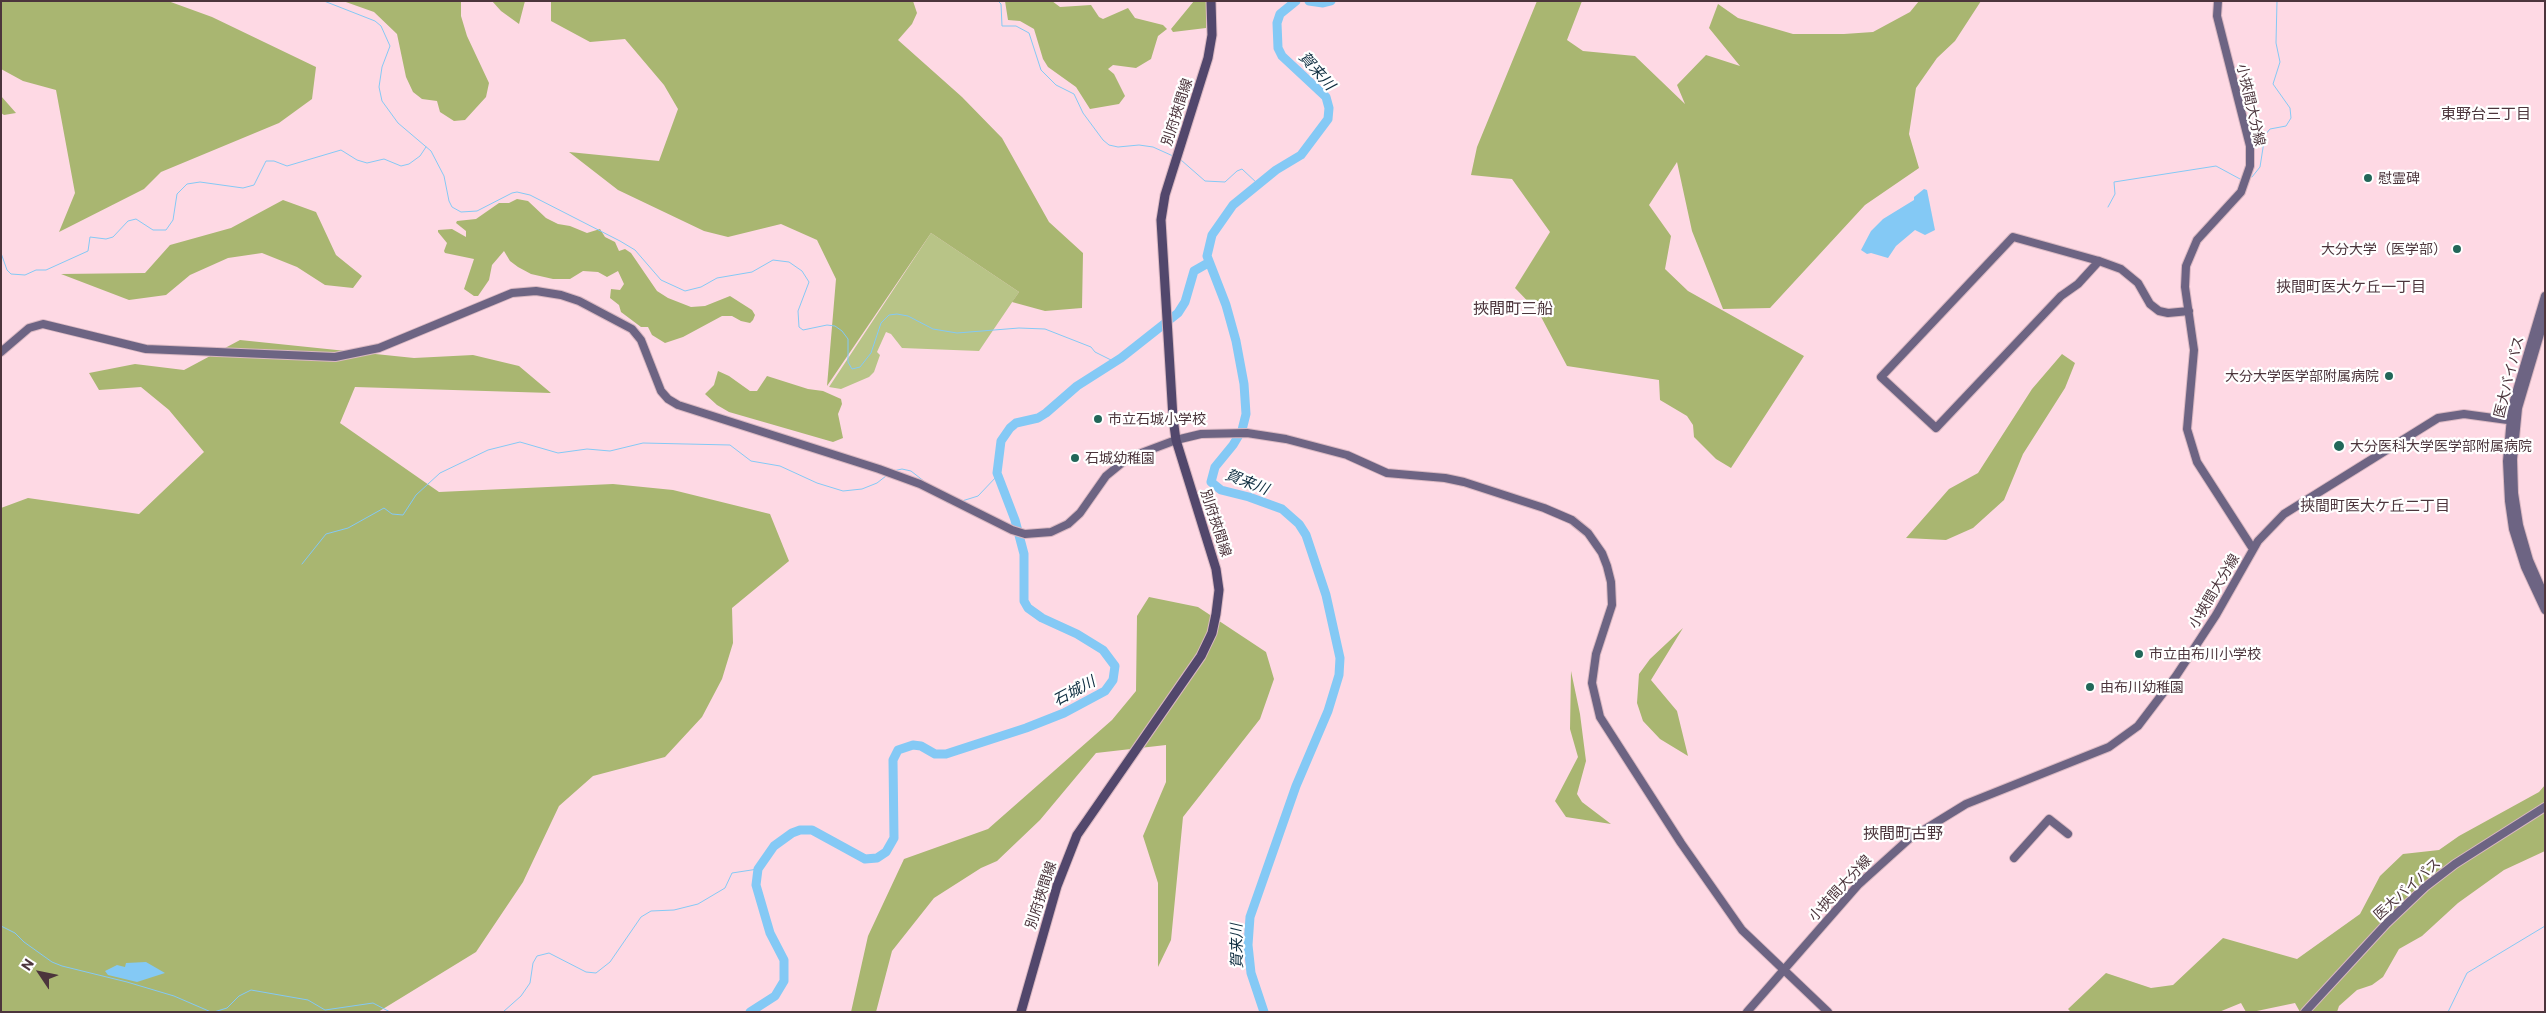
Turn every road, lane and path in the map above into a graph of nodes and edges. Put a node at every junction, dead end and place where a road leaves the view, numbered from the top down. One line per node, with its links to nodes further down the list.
1 (1211, 1): 9 (main road, 別府挾間線)
2 (2218, 1): 5 (street, 小挾間大分線)
3 (2099, 262): 3 (street); 5 (street)
4 (2545, 296): 8 (street, 医大バイパス)
5 (2189, 311): 10 (street, 小挾間大分線)
6 (2545, 317): 8 (street, 医大バイパス)
7 (1, 352): 9 (street)
8 (2513, 421): 10 (street); 11 (street, 医大バイパス); 12 (street, 医大バイパス)
9 (1176, 440): 16 (street); 17 (main road, 別府挾間線)
10 (2253, 549): 16 (street, 小挾間大分線)
11 (2545, 597)
12 (2545, 610)
13 (2545, 807): 20 (street, 医大バイパス)
14 (2068, 834): 15 (street)
15 (2014, 858)
16 (1784, 970): 18 (street, 小挾間大分線); 19 (street)
17 (1021, 1012)
18 (1747, 1012)
19 (1828, 1012)
20 (2305, 1012)

